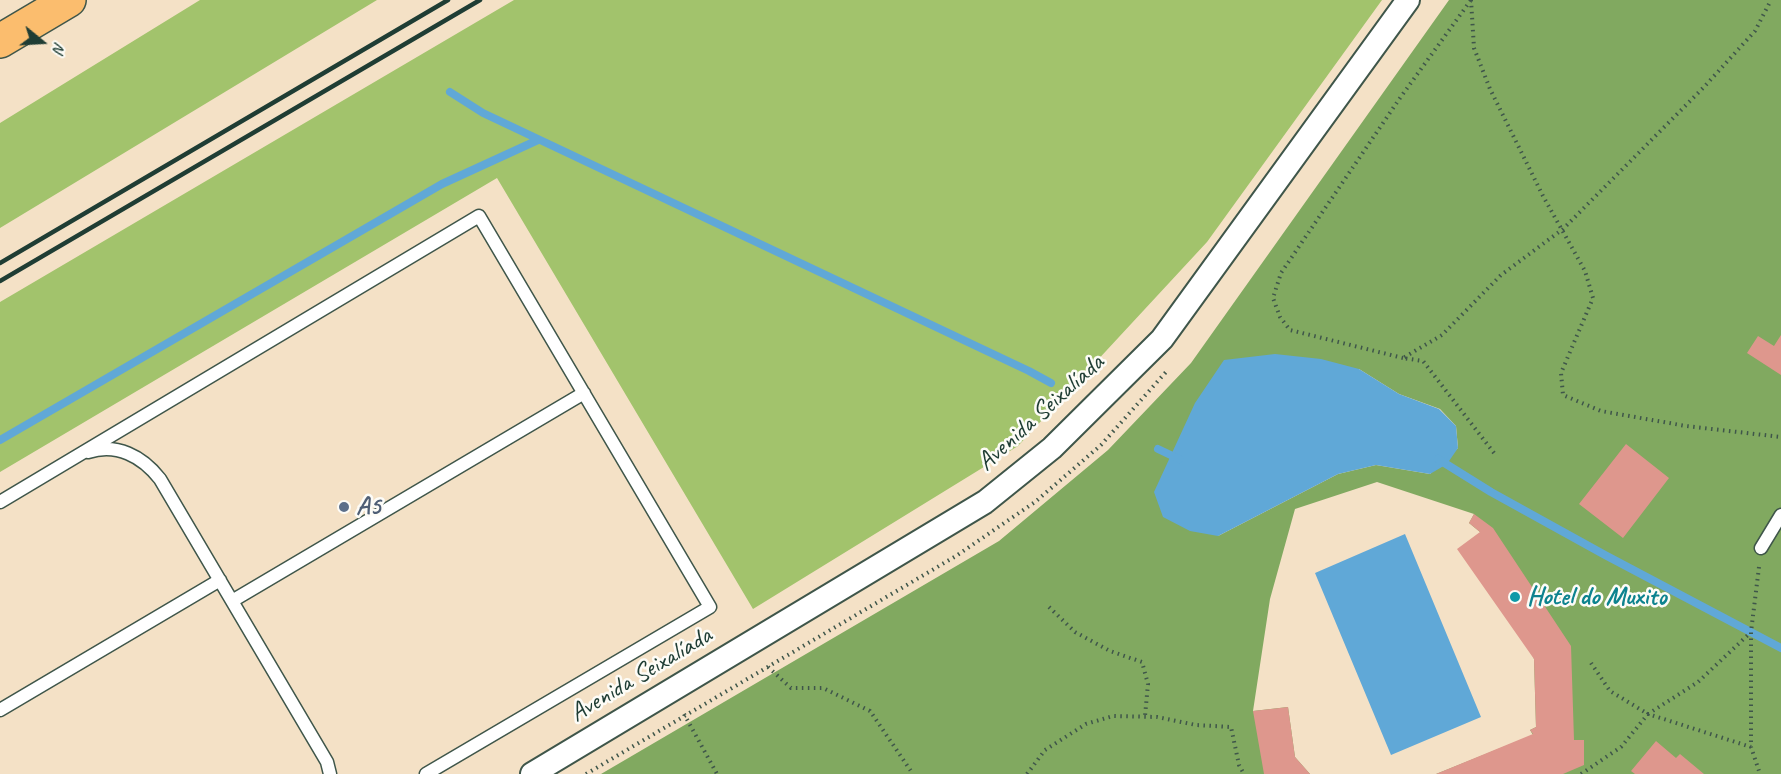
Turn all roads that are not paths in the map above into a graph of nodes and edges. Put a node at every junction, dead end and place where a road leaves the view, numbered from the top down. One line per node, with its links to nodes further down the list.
1 (69, 0): 3 (highway)
2 (1408, 0): 15 (street, Avenida Seixalíada)
3 (0, 40)
4 (584, 393): 5 (lane); 10 (lane); 14 (lane)
5 (76, 457): 6 (lane); 9 (lane)
6 (0, 502)
7 (1781, 515): 8 (lane)
8 (1761, 548)
9 (220, 580): 10 (lane); 11 (lane)
10 (232, 601): 12 (lane)
11 (0, 710)
12 (329, 768): 13 (lane)
13 (341, 774)
14 (426, 774)
15 (532, 774)

